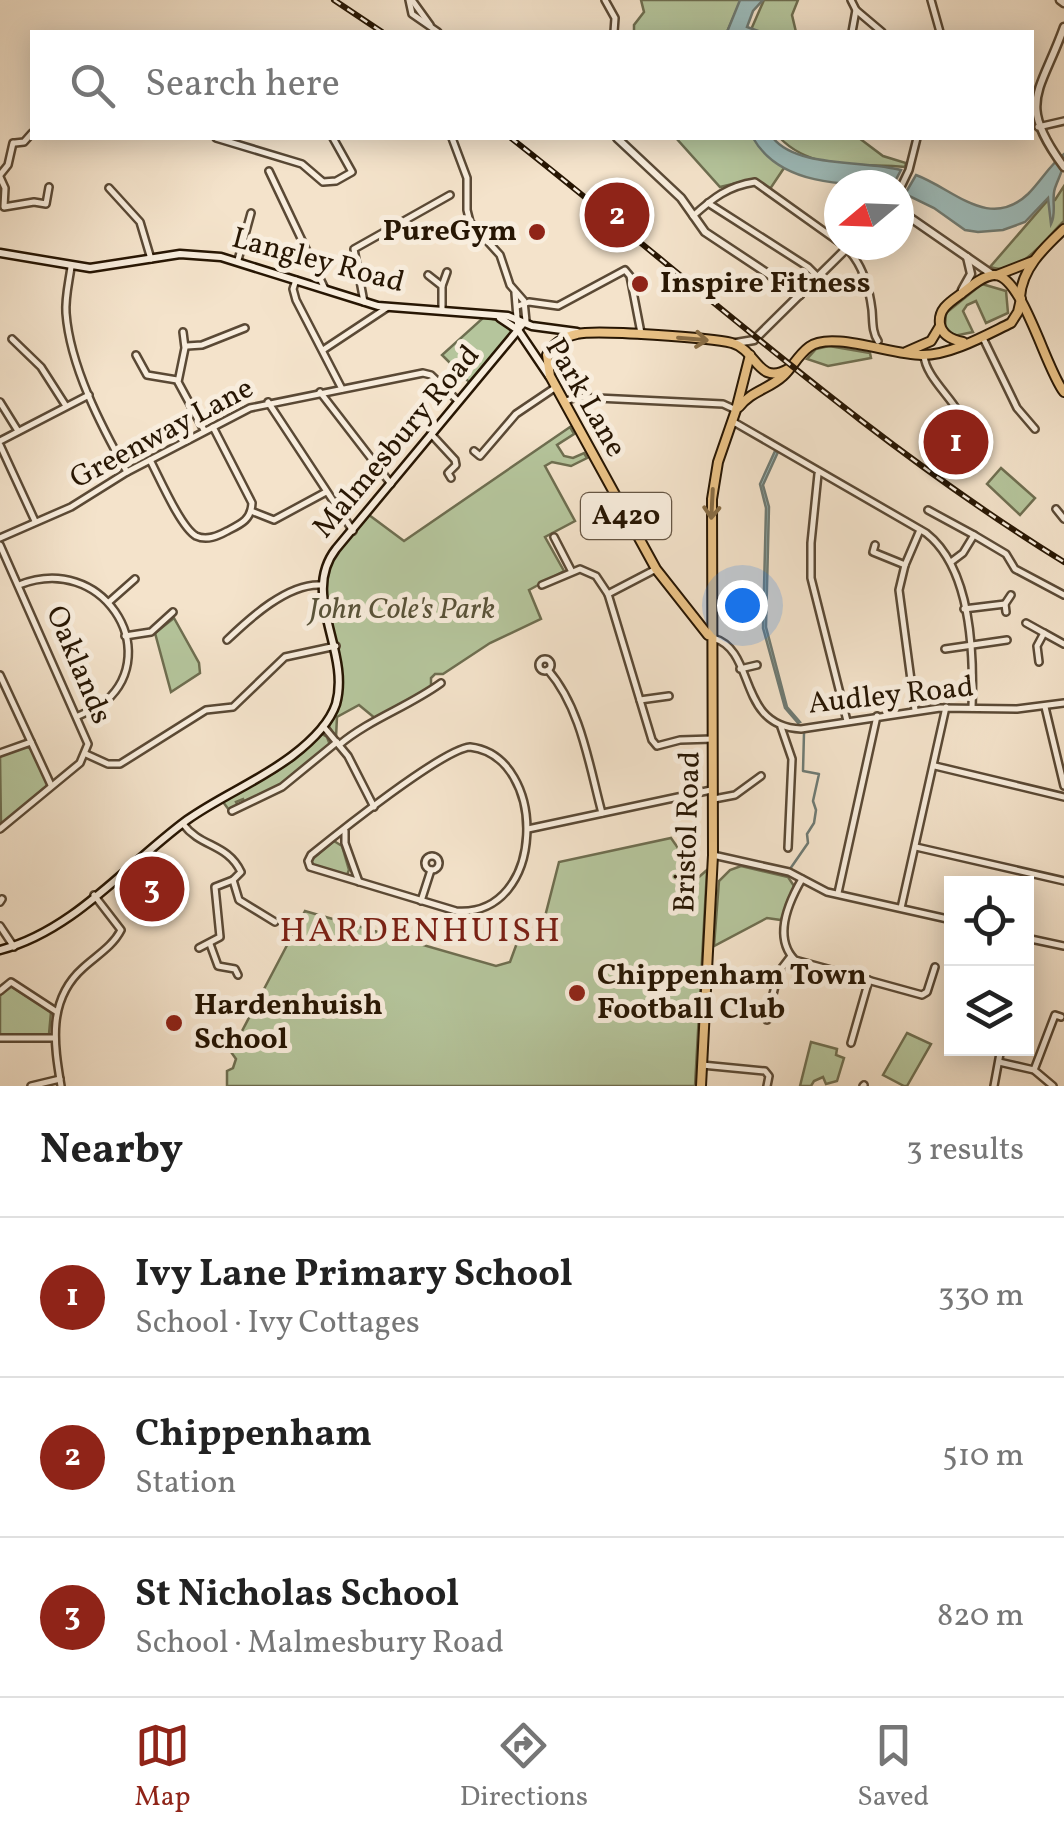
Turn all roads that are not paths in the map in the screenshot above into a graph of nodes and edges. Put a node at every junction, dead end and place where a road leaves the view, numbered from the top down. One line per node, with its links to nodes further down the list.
1 (410, 0): 6 (street)
2 (605, 0): 7 (street)
3 (851, 0): 5 (street)
4 (931, 0): 10 (street)
5 (856, 10): 8 (street); 9 (street)
6 (434, 30)
7 (614, 30)
8 (852, 30)
9 (880, 30)
10 (939, 30)
11 (1063, 31): 13 (main road)
12 (1064, 121): 13 (street)
13 (1038, 127): 22 (main road)
14 (30, 136): 21 (street)
15 (6, 137): 21 (street)
16 (223, 140): 17 (street)
17 (334, 140)
18 (453, 140): 56 (street)
19 (619, 140): 33 (main road)
20 (917, 140): 24 (street)
21 (13, 143): 25 (street)
22 (1064, 167)
23 (269, 170): 51 (street)
24 (910, 170)
25 (0, 176): 29 (street)
26 (49, 187): 29 (street)
27 (109, 188): 39 (street)
28 (708, 202): 33 (street); 36 (street); 48 (street)
29 (46, 204): 31 (street)
30 (448, 206): 55 (street)
31 (46, 213)
32 (251, 213): 40 (street)
33 (693, 216): 52 (main road)
34 (914, 220): 38 (main road)
35 (1064, 229): 43 (main road)
36 (824, 230)
37 (0, 253): 44 (main road, Langley Road)
38 (966, 256): 47 (main road); 54 (main road)
39 (151, 260): 40 (main road, Langley Road); 44 (main road, Langley Road)
40 (238, 260): 49 (main road, Langley Road)
41 (833, 260): 48 (main road)
42 (856, 260): 71 (street)
43 (1032, 261): 47 (main road); 53 (main road)
44 (71, 266): 88 (street)
45 (446, 272): 50 (street)
46 (428, 275): 50 (street)
47 (995, 275): 53 (main road); 54 (main road)
48 (818, 278): 52 (main road)
49 (297, 280): 51 (main road, Langley Road); 76 (street)
50 (442, 286): 58 (street)
51 (326, 290): 55 (main road, Langley Road)
52 (800, 295): 72 (main road)
53 (1020, 298): 62 (main road); 68 (main road)
54 (954, 299): 61 (main road)
55 (364, 302): 57 (main road, Langley Road)
56 (522, 305): 60 (street); 69 (street)
57 (388, 307): 58 (main road, Langley Road); 76 (street)
58 (442, 312): 59 (main road, Langley Road)
59 (494, 316): 60 (main road, Langley Road); 64 (main road, Langley Road)
60 (522, 322): 64 (street); 66 (main road, Langley Road)
61 (940, 326): 73 (main road); 77 (main road)
62 (1006, 326): 67 (main road); 68 (main road)
63 (245, 328): 75 (street)
64 (518, 330): 82 (main road, Park Lane); 89 (main road, Malmesbury Road)
65 (184, 332): 75 (street)
66 (584, 332): 69 (main road); 82 (main road)
67 (982, 335): 73 (main road); 98 (street)
68 (1035, 335): 87 (main road)
69 (642, 336): 74 (main road, one-way to 74)
70 (12, 339): 93 (street)
71 (874, 339)
72 (754, 340): 74 (main road); 80 (main road)
73 (967, 342): 79 (main road)
74 (732, 343): 80 (main road)
75 (186, 346): 83 (street)
76 (323, 350): 85 (street)
77 (897, 352): 79 (main road); 81 (main road)
78 (136, 355): 83 (street)
79 (924, 355): 95 (street)
80 (749, 358): 81 (main road); 94 (main road, A420)
81 (788, 370): 94 (main road)
82 (550, 376): 84 (main road, Park Lane / A420)
83 (177, 380): 100 (street)
84 (556, 387): 92 (main road, Park Lane / A420); 103 (street)
85 (342, 389): 86 (street, Greenway Lane); 89 (street, Greenway Lane)
86 (320, 392): 91 (street, Greenway Lane); 108 (street)
87 (1064, 392)
88 (88, 395): 93 (street); 105 (street)
89 (458, 401): 101 (main road, Malmesbury Road)
90 (0, 402): 99 (street)
91 (268, 402): 97 (street, Greenway Lane); 109 (street)
92 (564, 402): 94 (street); 123 (main road, Park Lane / A420)
93 (66, 406): 99 (street)
94 (736, 410): 96 (main road, A420)
95 (959, 413)
96 (732, 421): 106 (street); 134 (main road, A420, one-way to 134)
97 (214, 426): 100 (street, Greenway Lane); 112 (street)
98 (1035, 429)
99 (18, 431): 102 (street)
100 (205, 431): 104 (street, Greenway Lane)
101 (431, 434): 107 (street); 108 (main road, Malmesbury Road)
102 (0, 443): 114 (street)
103 (474, 450)
104 (150, 460): 105 (street, Greenway Lane); 112 (street)
105 (127, 472): 114 (street, Greenway Lane)
106 (818, 473): 115 (street); 164 (street)
107 (451, 478)
108 (391, 484): 116 (main road, Malmesbury Road)
109 (326, 492): 112 (street); 116 (street)
110 (928, 510): 117 (street)
111 (1056, 510): 113 (street)
112 (251, 511)
113 (1064, 519)
114 (35, 521): 119 (street, Greenway Lane)
115 (920, 530): 121 (street); 122 (street)
116 (353, 531): 126 (main road, Malmesbury Road)
117 (974, 536): 121 (street); 131 (street)
118 (554, 537): 124 (street)
119 (0, 542): 128 (street, Oaklands)
120 (873, 552): 122 (street)
121 (951, 562): 135 (street)
122 (905, 564): 161 (street)
123 (656, 569): 129 (street); 138 (main road, Park Lane / A420)
124 (572, 570): 127 (street); 129 (street)
125 (135, 580): 132 (street)
126 (321, 584): 143 (street); 147 (main road, Malmesbury Road)
127 (542, 584)
128 (19, 586): 132 (street); 162 (street, Oaklands)
129 (608, 594): 156 (street)
130 (1010, 595): 133 (street)
131 (1064, 595)
132 (109, 602): 141 (street)
133 (1004, 604): 135 (street); 137 (street)
134 (712, 610): 138 (main road); 142 (main road, A420)
135 (964, 610): 146 (street)
136 (173, 612): 141 (street)
137 (1006, 612)
138 (695, 615): 142 (main road, Park Lane / A420)
139 (1026, 624): 140 (street)
140 (1044, 633): 145 (street); 149 (street)
141 (125, 636): 162 (street)
142 (710, 638): 152 (street, Audley Road); 168 (main road, Bristol Road / A420)
143 (227, 640)
144 (1007, 640): 146 (street)
145 (1064, 644)
146 (970, 645): 148 (street); 160 (street)
147 (336, 646): 166 (main road, Malmesbury Road); 173 (street)
148 (944, 649)
149 (1039, 662)
150 (757, 665): 152 (street)
151 (548, 670): 182 (street)
152 (740, 670): 165 (street, Audley Road)
153 (0, 675): 169 (street)
154 (440, 684): 170 (street)
155 (669, 696): 156 (street)
156 (640, 700): 168 (street)
157 (1064, 703): 159 (street, Audley Road)
158 (946, 707): 160 (street, Audley Road); 161 (street, Audley Road); 174 (street)
159 (1045, 707): 160 (street, Audley Road); 176 (street)
160 (972, 708)
161 (915, 710): 163 (street, Audley Road)
162 (78, 716): 173 (street, Oaklands)
163 (877, 716): 164 (street, Audley Road); 195 (street)
164 (847, 721): 167 (street, Audley Road)
165 (779, 725): 167 (street, Audley Road); 171 (street)
166 (322, 726): 170 (street); 183 (main road, Malmesbury Road)
167 (801, 729): 171 (street)
168 (713, 739): 178 (main road, Bristol Road / A420)
169 (31, 742): 172 (street); 177 (street)
170 (338, 744): 180 (street); 181 (street)
171 (792, 752): 188 (street)
172 (0, 754)
173 (86, 754): 177 (street, Oaklands)
174 (934, 766): 179 (street); 187 (street)
175 (761, 776): 178 (street)
176 (1064, 786)
177 (52, 787): 184 (street, Oaklands)
178 (714, 795): 182 (street); 189 (main road, Bristol Road / A420)
179 (1064, 797)
180 (374, 808): 185 (street); 186 (street)
181 (232, 811)
182 (602, 813): 186 (street)
183 (183, 824): 192 (street); 196 (main road, Malmesbury Road)
184 (0, 828)
185 (346, 828): 194 (street); 194 (street)
186 (528, 829): 197 (street)
187 (915, 847): 193 (street); 198 (street)
188 (788, 848)
189 (713, 855): 191 (street); 221 (main road, Bristol Road / A420)
190 (431, 870): 197 (street)
191 (802, 879): 195 (street); 208 (street)
192 (233, 880): 200 (street); 203 (street)
193 (1064, 881)
194 (362, 883): 197 (street)
195 (838, 894): 198 (street)
196 (94, 895): 205 (main road, Malmesbury Road); 213 (street)
197 (422, 901)
198 (901, 908): 199 (street)
199 (944, 918)
200 (274, 922)
201 (0, 926): 205 (street)
202 (1034, 940): 204 (street)
203 (210, 944): 206 (street); 210 (street)
204 (1064, 946)
205 (14, 947): 207 (main road, Malmesbury Road)
206 (199, 948)
207 (0, 950)
208 (791, 956): 211 (street); 215 (street)
209 (935, 967): 211 (street)
210 (238, 975)
211 (870, 980): 218 (street)
212 (0, 991): 213 (street)
213 (56, 1012): 217 (street)
214 (1061, 1017): 222 (street)
215 (767, 1020)
216 (0, 1038): 217 (street)
217 (54, 1038): 223 (street)
218 (851, 1043)
219 (1000, 1056): 220 (street)
220 (999, 1062): 222 (street); 227 (street)
221 (702, 1065): 225 (main road, Bristol Road / A420); 226 (street)
222 (1034, 1070): 228 (street)
223 (61, 1082): 224 (street)
224 (31, 1086)
225 (701, 1086)
226 (767, 1086)
227 (994, 1086)
228 (1053, 1086)

